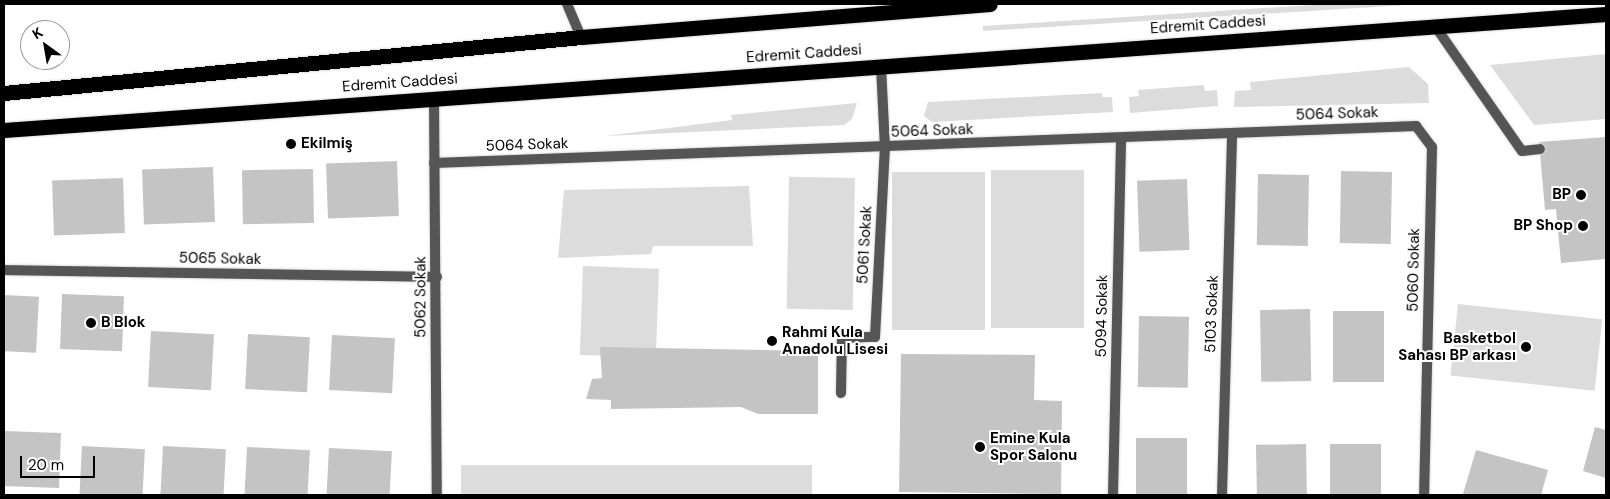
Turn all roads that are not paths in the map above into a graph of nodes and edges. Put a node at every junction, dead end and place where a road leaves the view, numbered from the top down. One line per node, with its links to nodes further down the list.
1 (567, 4): 6 (street)
2 (990, 4): 3 (highway, Edremit Caddesi)
3 (901, 7): 6 (highway, Edremit Caddesi)
4 (1606, 14): 5 (highway, Edremit Caddesi)
5 (1435, 26): 7 (highway, Edremit Caddesi); 15 (street)
6 (581, 37): 8 (highway, Edremit Caddesi)
7 (881, 66): 9 (highway, Edremit Caddesi); 14 (street, 5061 Sokak)
8 (4, 94)
9 (434, 98): 10 (highway, Edremit Caddesi); 16 (street, 5062 Sokak)
10 (4, 130)
11 (1232, 134): 12 (street, 5064 Sokak); 13 (street, 5064 Sokak); 22 (street, 5103 Sokak)
12 (1427, 136): 23 (street, 5060 Sokak)
13 (1121, 138): 14 (street, 5064 Sokak); 21 (street, 5094 Sokak)
14 (885, 148): 16 (street, 5064 Sokak); 19 (street, 5061 Sokak)
15 (1540, 149)
16 (434, 163): 18 (street, 5062 Sokak)
17 (4, 270): 18 (street, 5065 Sokak)
18 (437, 277): 20 (street, 5062 Sokak)
19 (841, 393)
20 (437, 495)
21 (1113, 495)
22 (1222, 495)
23 (1424, 495)

